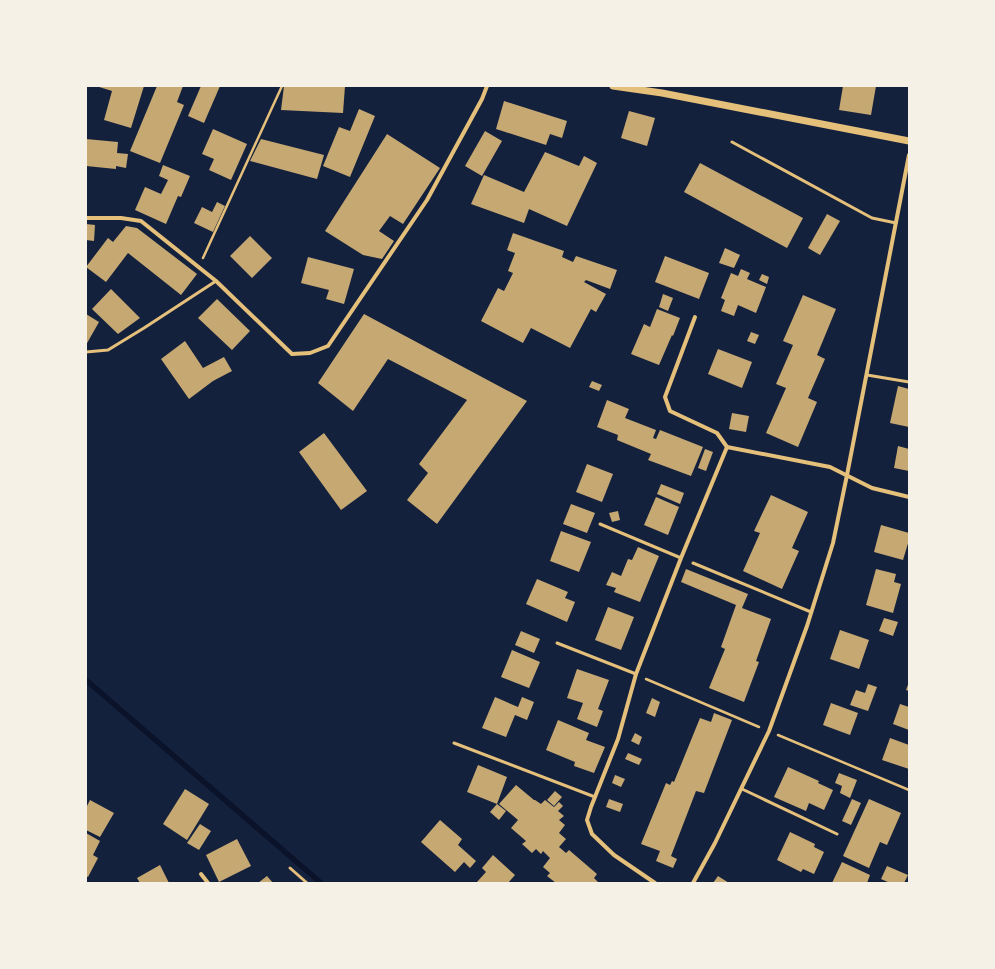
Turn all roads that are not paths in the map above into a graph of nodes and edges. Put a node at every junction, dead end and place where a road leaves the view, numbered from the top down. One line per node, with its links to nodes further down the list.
1 (487, 86): 8 (street)
2 (613, 86): 3 (street)
3 (909, 141)
4 (732, 142): 7 (lane)
5 (909, 155): 7 (street)
6 (86, 218): 8 (street)
7 (896, 223): 11 (street)
8 (216, 281): 10 (lane)
9 (695, 317): 13 (street)
10 (86, 352)
11 (867, 375): 12 (lane); 14 (street)
12 (909, 382)
13 (727, 447): 14 (street); 17 (street)
14 (847, 476): 15 (street); 19 (street)
15 (909, 497)
16 (600, 524): 17 (lane)
17 (681, 558): 21 (street)
18 (693, 563): 19 (lane)
19 (811, 612): 23 (street)
20 (557, 643): 21 (lane)
21 (636, 674): 24 (street)
22 (454, 743): 24 (lane)
23 (742, 789): 25 (lane); 31 (street)
24 (595, 797): 30 (street)
25 (836, 834)
26 (290, 868): 29 (lane)
27 (201, 874): 28 (street)
28 (208, 883)
29 (307, 883)
30 (655, 883)
31 (693, 883)

